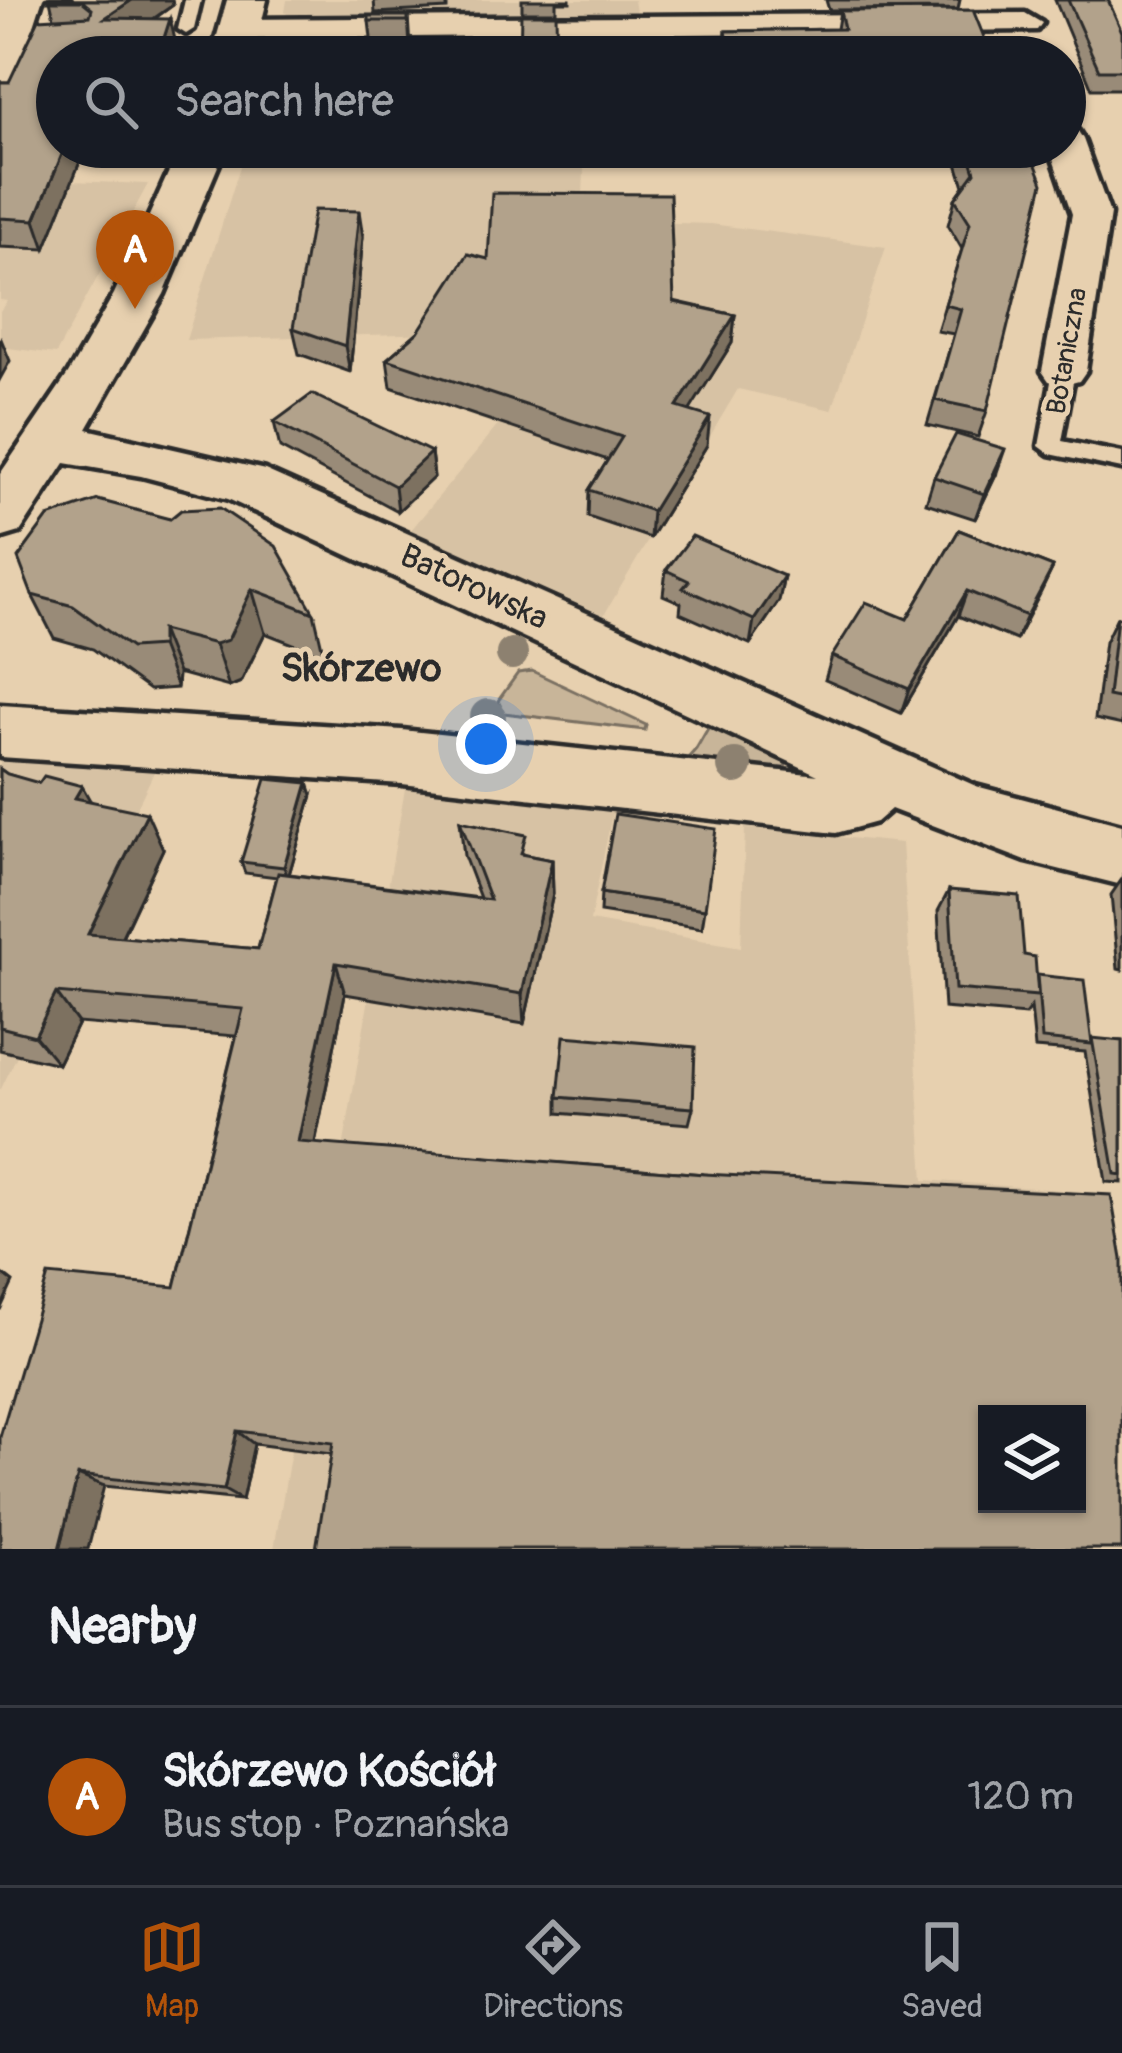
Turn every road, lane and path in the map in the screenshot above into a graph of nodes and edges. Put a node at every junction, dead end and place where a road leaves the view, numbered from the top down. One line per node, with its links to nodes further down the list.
1 (62, 0): 6 (lane)
2 (193, 0): 4 (lane)
3 (1021, 11): 5 (street)
4 (186, 28)
5 (240, 28)
6 (43, 36)
7 (196, 168): 11 (street)
8 (1080, 168): 9 (street)
9 (1107, 217): 10 (street, Botaniczna)
10 (1064, 371): 12 (lane, Botaniczna)
11 (51, 442): 13 (street); 15 (street, Batorowska)
12 (1122, 461)
13 (0, 517)
14 (0, 731): 15 (street)
15 (883, 776): 16 (street, Batorowska)
16 (1122, 856)

